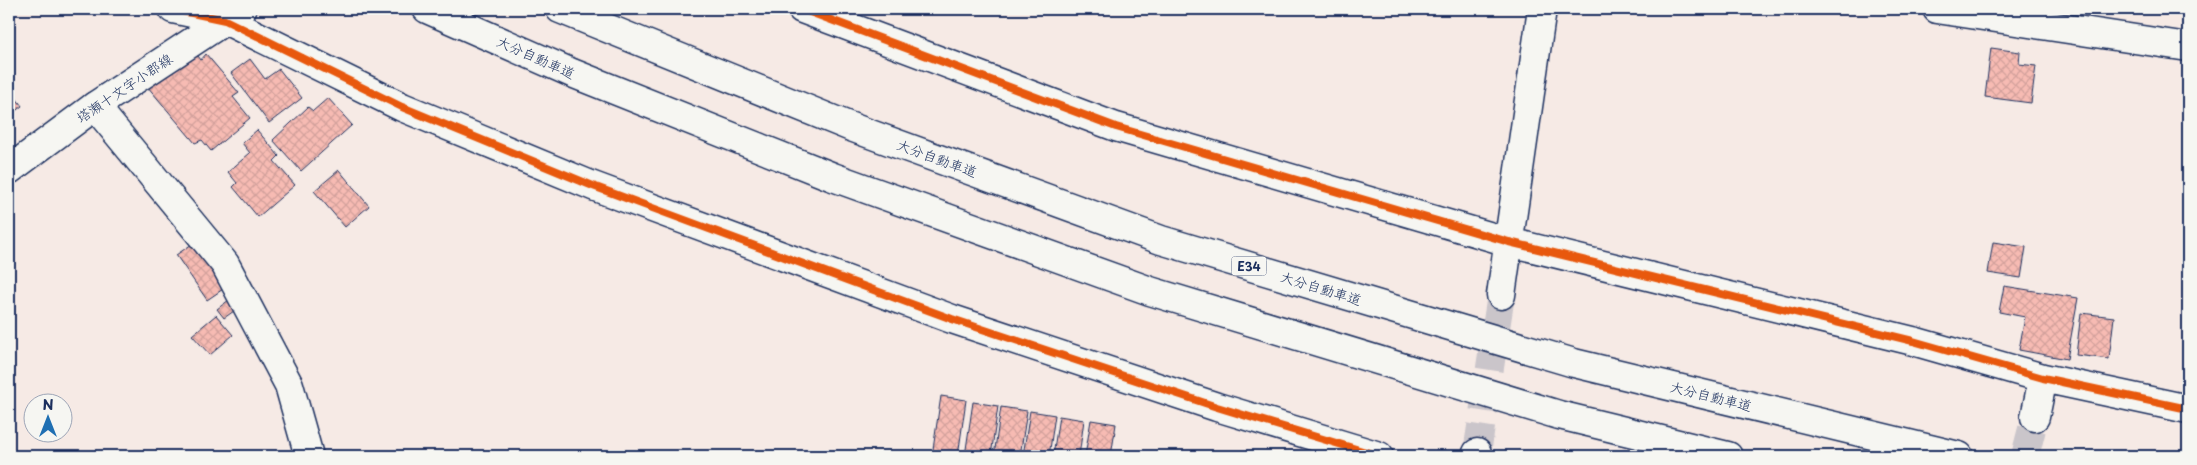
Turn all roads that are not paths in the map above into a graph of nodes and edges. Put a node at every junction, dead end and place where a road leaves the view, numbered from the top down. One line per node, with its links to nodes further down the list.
1 (173, 9): 7 (main road)
2 (427, 9): 18 (main road, 大分自動車道)
3 (560, 9): 19 (main road, 大分自動車道 / E34)
4 (802, 9): 11 (main road)
5 (1542, 9): 11 (main road)
6 (1937, 9): 8 (main road)
7 (234, 14): 9 (main road, 塔瀬十文字小郡線); 17 (main road)
8 (2188, 47)
9 (95, 106): 10 (main road, 塔瀬十文字小郡線); 16 (main road)
10 (9, 170)
11 (1509, 242): 12 (main road); 13 (main road)
12 (1502, 295)
13 (2043, 378): 14 (main road); 15 (main road)
14 (2188, 409)
15 (2035, 417)
16 (309, 456)
17 (1379, 456)
18 (1728, 456)
19 (1959, 456)

